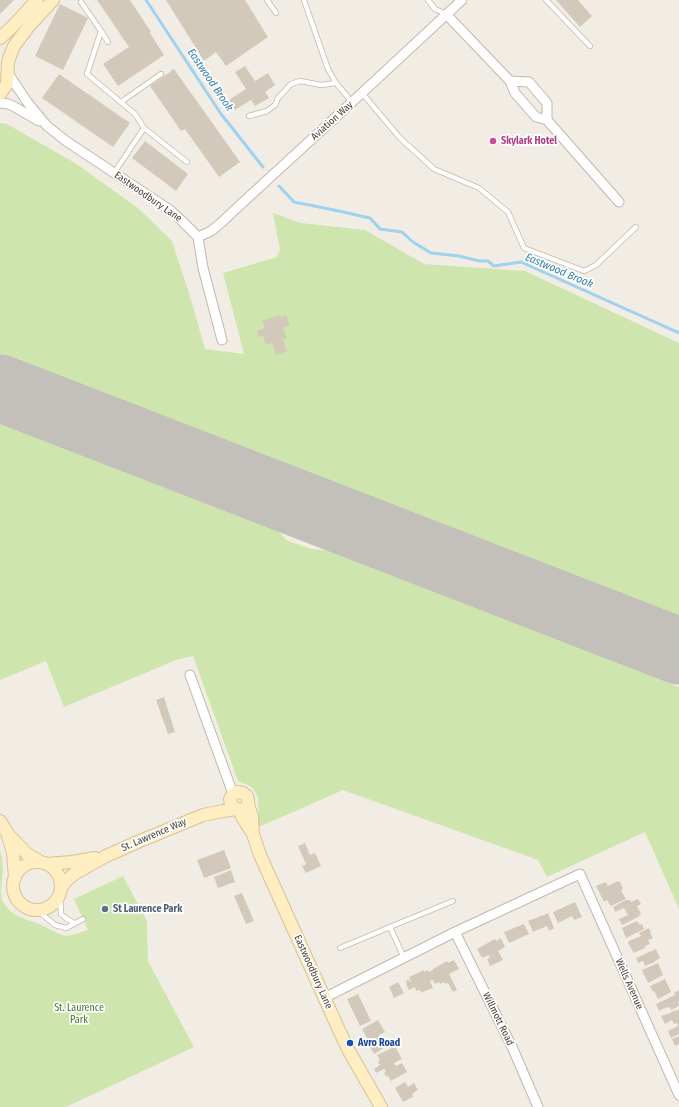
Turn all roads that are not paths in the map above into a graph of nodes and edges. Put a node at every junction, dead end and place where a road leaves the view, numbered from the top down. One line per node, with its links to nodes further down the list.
1 (37, 0): 12 (street)
2 (53, 0): 16 (street)
3 (267, 0): 9 (lane)
4 (304, 0): 19 (lane)
5 (428, 0): 10 (lane)
6 (462, 0): 10 (street, Aviation Way)
7 (546, 0): 14 (lane)
8 (81, 2): 11 (lane)
9 (276, 13)
10 (446, 14): 18 (street); 20 (street, Aviation Way)
11 (101, 31): 13 (lane); 22 (lane)
12 (0, 38)
13 (108, 42)
14 (590, 46)
15 (0, 62): 16 (street, Eastwoodbury Lane)
16 (8, 72): 21 (street); 27 (street, Eastwoodbury Lane)
17 (161, 74): 22 (lane)
18 (510, 81): 26 (street); 26 (street)
19 (336, 83): 23 (lane); 25 (lane)
20 (362, 93): 23 (street, Aviation Way); 32 (lane)
21 (0, 94)
22 (122, 102): 28 (lane)
23 (353, 102): 33 (street, Aviation Way)
24 (0, 103): 27 (street, Eastwoodbury Lane)
25 (249, 116)
26 (546, 120): 31 (street)
27 (47, 126): 30 (street, Eastwoodbury Lane)
28 (144, 128): 29 (lane); 30 (lane)
29 (187, 162)
30 (114, 173): 33 (street, Eastwoodbury Lane)
31 (619, 202)
32 (636, 227)
33 (198, 237): 34 (street)
34 (222, 340)
35 (190, 674): 36 (street, Eastwoodbury Lane)
36 (238, 802): 39 (street, St. Lawrence Way); 51 (street, Eastwoodbury Lane)
37 (0, 821): 38 (street)
38 (8, 834): 40 (street); 41 (street)
39 (106, 856): 40 (street, St. Lawrence Way); 42 (street, St. Lawrence Way)
40 (43, 863): 41 (street); 42 (street)
41 (15, 878): 44 (street)
42 (61, 892): 44 (street); 46 (lane)
43 (453, 901): 47 (lane)
44 (37, 910): 46 (lane)
45 (83, 919): 46 (lane)
46 (74, 923)
47 (390, 927): 49 (lane); 50 (lane)
48 (455, 932): 50 (street); 52 (street, Wells Avenue); 54 (street, Willmott Road)
49 (340, 948)
50 (404, 958): 51 (street)
51 (324, 998): 53 (street, Eastwoodbury Lane)
52 (679, 1094)
53 (381, 1107)
54 (538, 1107)

